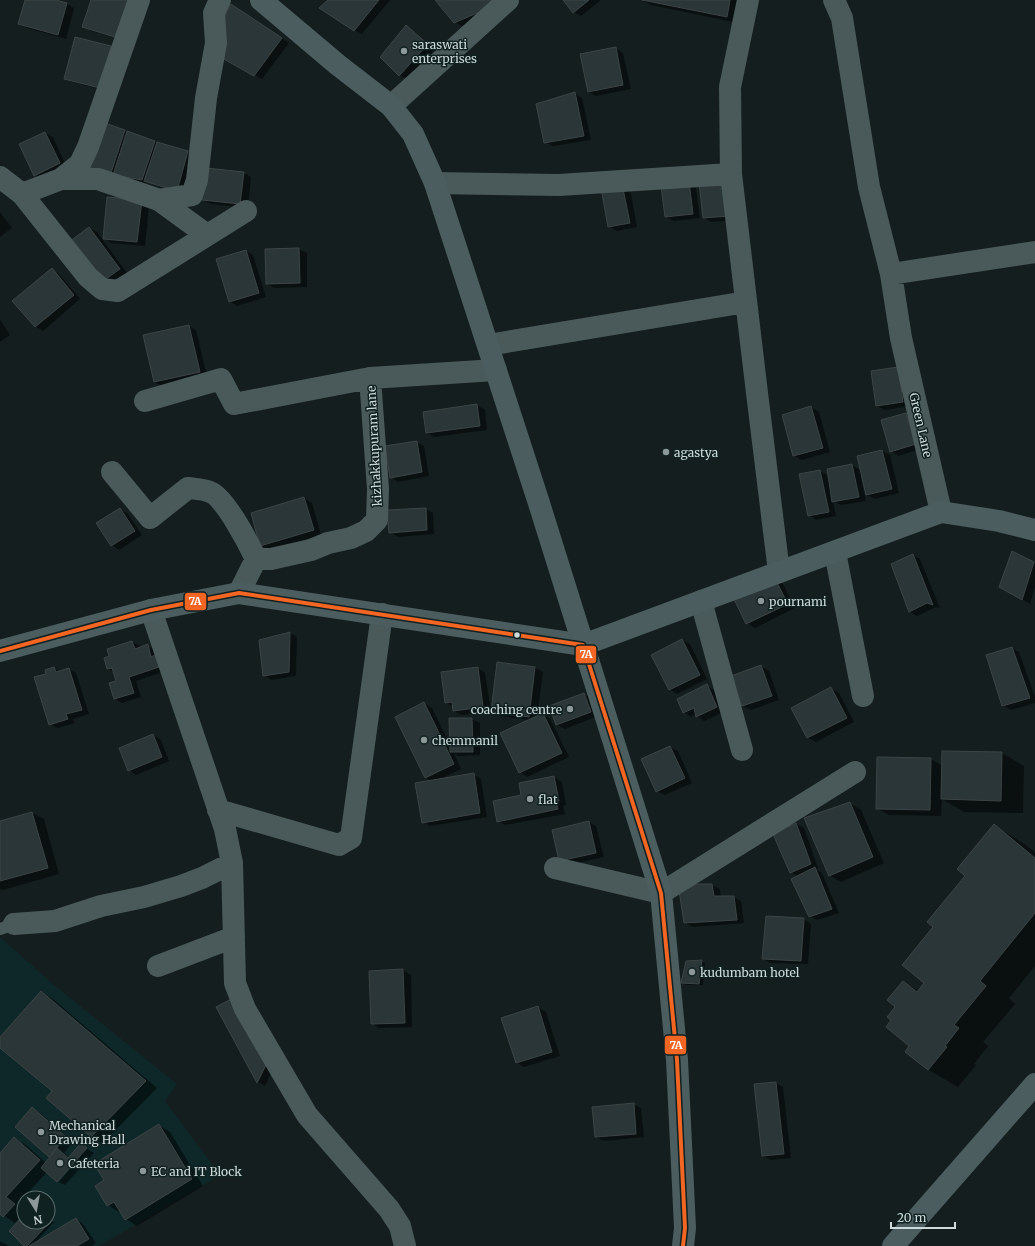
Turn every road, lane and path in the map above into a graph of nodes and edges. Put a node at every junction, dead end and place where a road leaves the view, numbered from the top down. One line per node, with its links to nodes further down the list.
1 (139, 0): 10 (street)
2 (220, 0): 13 (street)
3 (261, 0): 7 (street)
4 (508, 0): 7 (street)
5 (748, 0): 8 (street)
6 (834, 0): 17 (street, Green Lane)
7 (391, 106): 11 (street)
8 (731, 174): 11 (street); 18 (street)
9 (0, 177): 12 (street)
10 (61, 179): 12 (street); 13 (street)
11 (435, 183): 19 (street)
12 (22, 194): 15 (street)
13 (159, 200): 15 (street)
14 (246, 211): 15 (street)
15 (207, 235)
16 (1035, 252): 17 (street)
17 (891, 274): 24 (street, Green Lane)
18 (746, 302): 19 (street); 28 (street)
19 (488, 345): 20 (street)
20 (496, 370): 21 (street); 33 (street)
21 (370, 378): 22 (street, kizhakkupuram lane); 27 (street, kizhakkupuram lane)
22 (145, 401)
23 (112, 472): 27 (street)
24 (941, 512): 25 (street); 26 (street)
25 (1035, 530)
26 (835, 552): 28 (street); 35 (street)
27 (256, 559): 29 (street)
28 (779, 572): 30 (street)
29 (238, 593): 31 (street); 32 (street)
30 (701, 601): 33 (street); 36 (street)
31 (151, 610): 34 (street); 38 (street)
32 (382, 614): 33 (street); 38 (street)
33 (583, 644): 41 (street)
34 (0, 651)
35 (863, 696)
36 (742, 750)
37 (854, 772): 41 (street)
38 (218, 810): 39 (street)
39 (232, 863): 42 (street); 43 (street)
40 (555, 868): 41 (street)
41 (661, 893): 47 (street)
42 (7, 926)
43 (234, 938): 44 (street); 46 (street)
44 (158, 966)
45 (1035, 1084): 48 (street)
46 (405, 1246)
47 (683, 1246)
48 (893, 1246)

